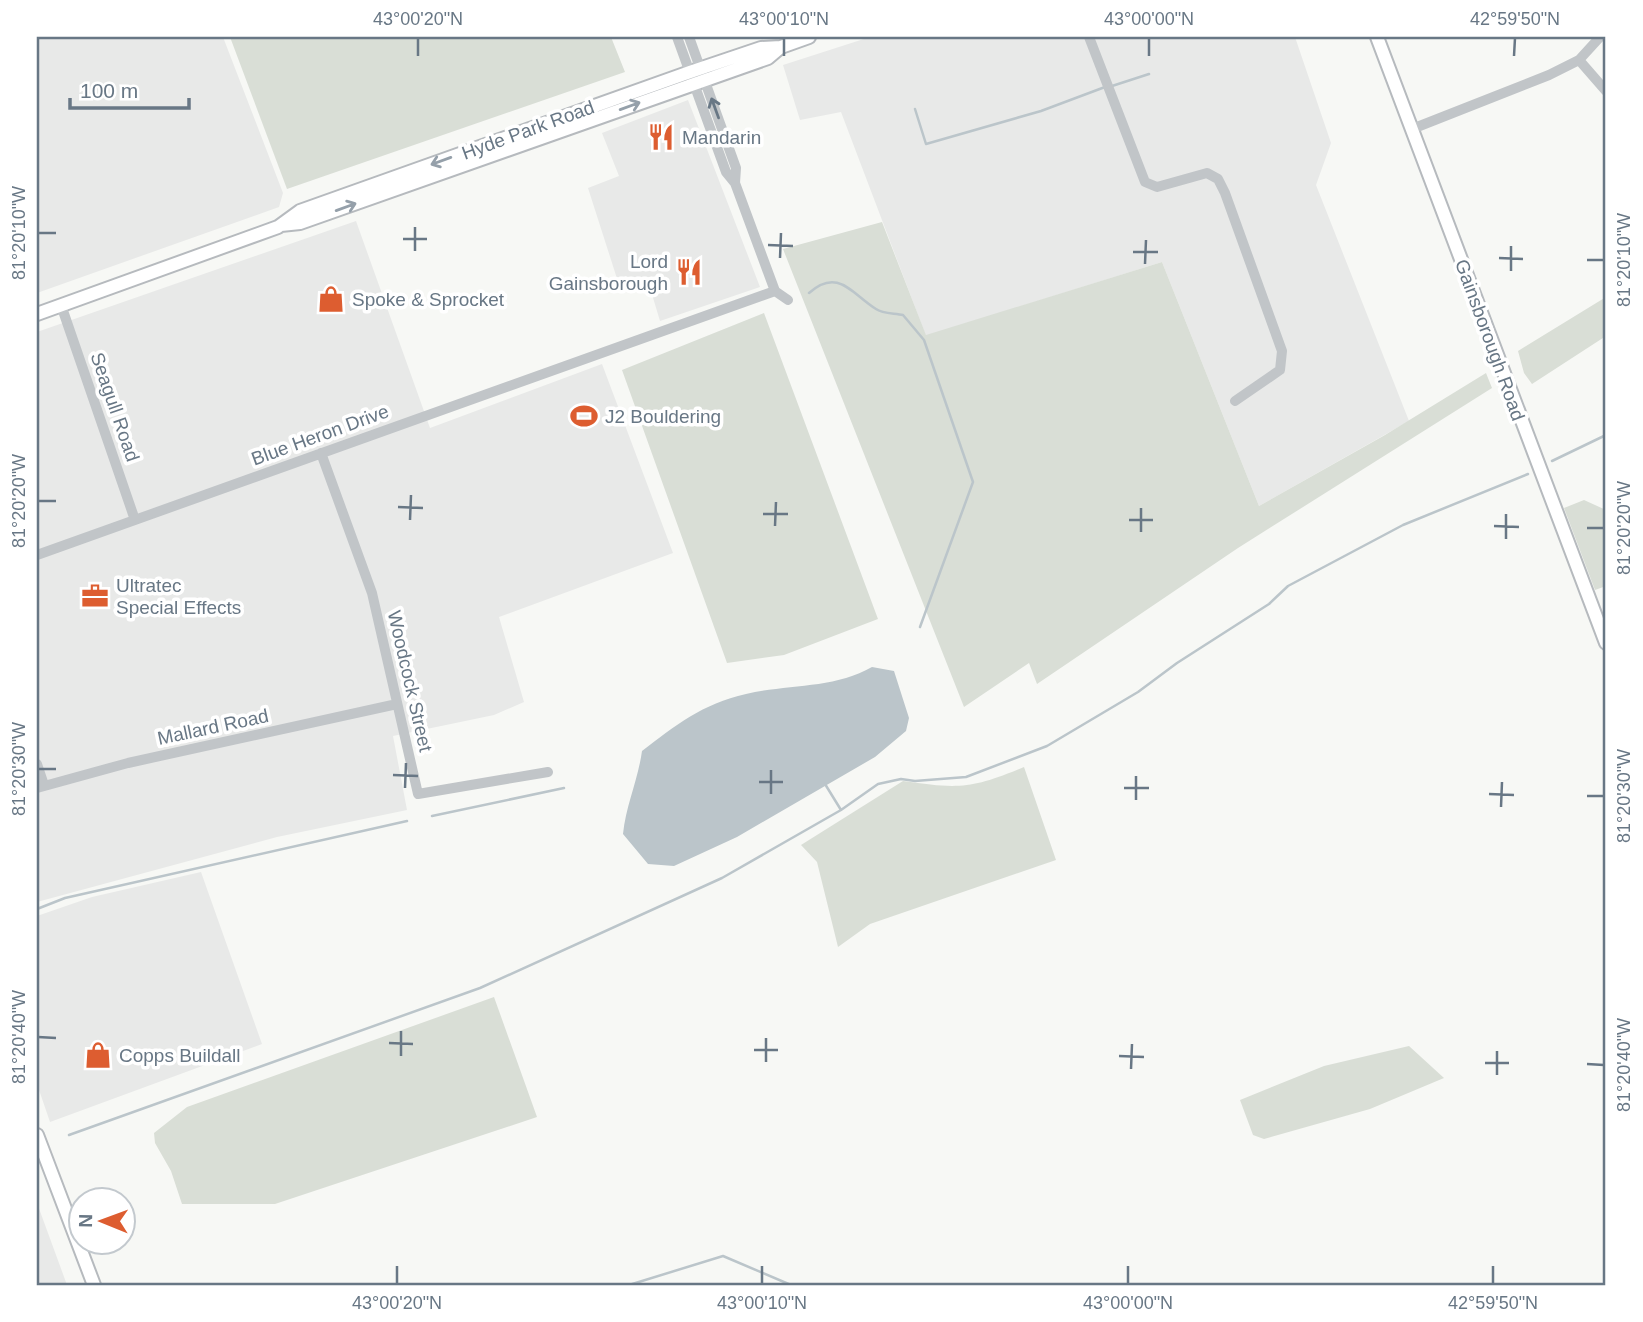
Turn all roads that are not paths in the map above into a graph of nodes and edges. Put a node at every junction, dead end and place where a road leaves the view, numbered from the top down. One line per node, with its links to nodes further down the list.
1 (677, 37): 8 (street)
2 (689, 37): 8 (street)
3 (809, 37): 8 (main road, Hyde Park Road)
4 (1089, 37): 15 (street)
5 (1377, 37): 10 (main road, Gainsborough Road)
6 (1600, 37): 7 (street)
7 (1579, 60): 9 (street); 10 (street)
8 (697, 76): 11 (street); 13 (main road, Hyde Park Road)
9 (1606, 91)
10 (1412, 130): 19 (main road, Gainsborough Road)
11 (775, 291): 12 (street); 16 (street, Blue Heron Drive)
12 (788, 300)
13 (61, 305): 14 (main road, Hyde Park Road); 17 (street, Seagull Road)
14 (37, 314)
15 (1235, 401)
16 (321, 453): 17 (street, Blue Heron Drive); 20 (street, Woodcock Street)
17 (135, 520): 18 (street, Blue Heron Drive)
18 (37, 555)
19 (1606, 643)
20 (397, 704): 22 (street, Woodcock Street); 23 (street, Mallard Road)
21 (37, 764): 23 (street)
22 (548, 772)
23 (41, 787)
24 (37, 1135): 25 (main road)
25 (94, 1285)

